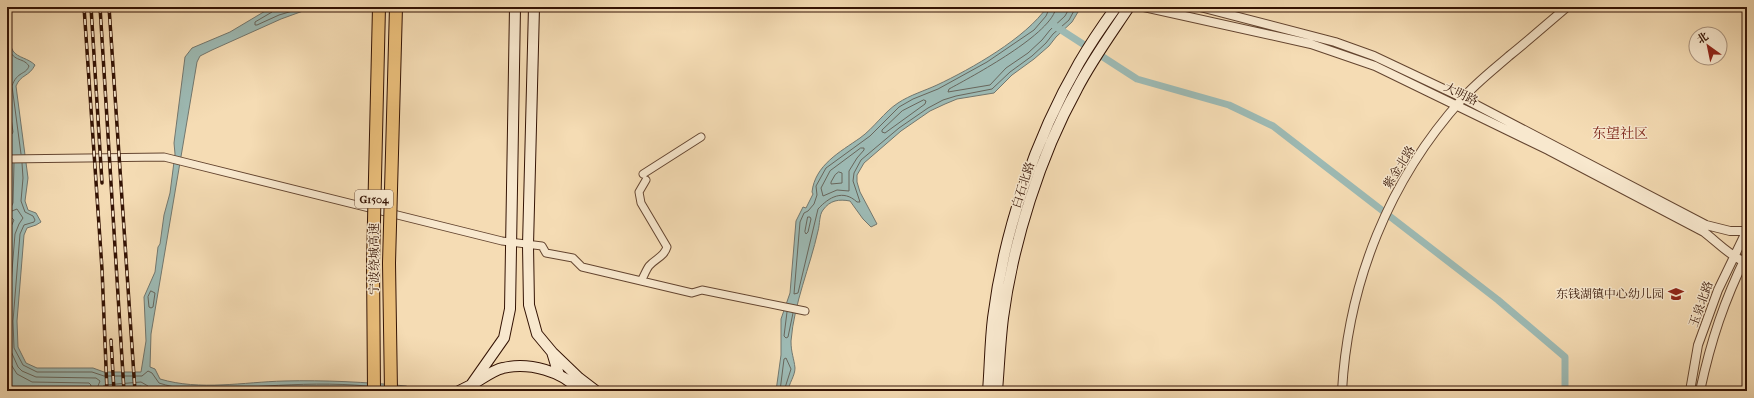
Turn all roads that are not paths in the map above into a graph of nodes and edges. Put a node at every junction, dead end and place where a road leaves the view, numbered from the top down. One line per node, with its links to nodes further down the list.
1 (379, 7): 24 (highway, 宁波绕城高速 / G1504, bridge)
2 (396, 7): 25 (highway, 宁波绕城高速 / G1504, bridge)
3 (515, 7): 15 (main road)
4 (534, 7): 16 (main road)
5 (1116, 7): 29 (main road, 白石北路)
6 (1129, 7): 30 (main road, 白石北路)
7 (1144, 7): 11 (street, 大明路)
8 (1200, 7): 10 (street, 大明路)
9 (1567, 7): 10 (street, 紫金北路)
10 (1462, 98): 11 (street, 紫金北路); 14 (street, 大明路)
11 (1457, 105): 17 (street, 大明路); 31 (street, 紫金北路)
12 (701, 137): 19 (street)
13 (7, 159): 15 (street)
14 (1747, 231): 17 (street, 玉泉北路)
15 (510, 243): 16 (street); 23 (main road)
16 (528, 245): 19 (street); 21 (main road)
17 (1733, 257): 18 (street, 大明路); 32 (street, 玉泉北路)
18 (1745, 258): 33 (street, 玉泉北路)
19 (642, 281): 20 (street)
20 (802, 310)
21 (552, 352): 22 (main road); 28 (main road)
22 (559, 375): 23 (main road); 27 (main road)
23 (469, 388): 26 (main road)
24 (374, 391)
25 (391, 391)
26 (459, 391)
27 (580, 391)
28 (596, 391)
29 (988, 391)
30 (997, 391)
31 (1342, 391)
32 (1690, 391)
33 (1700, 391)

